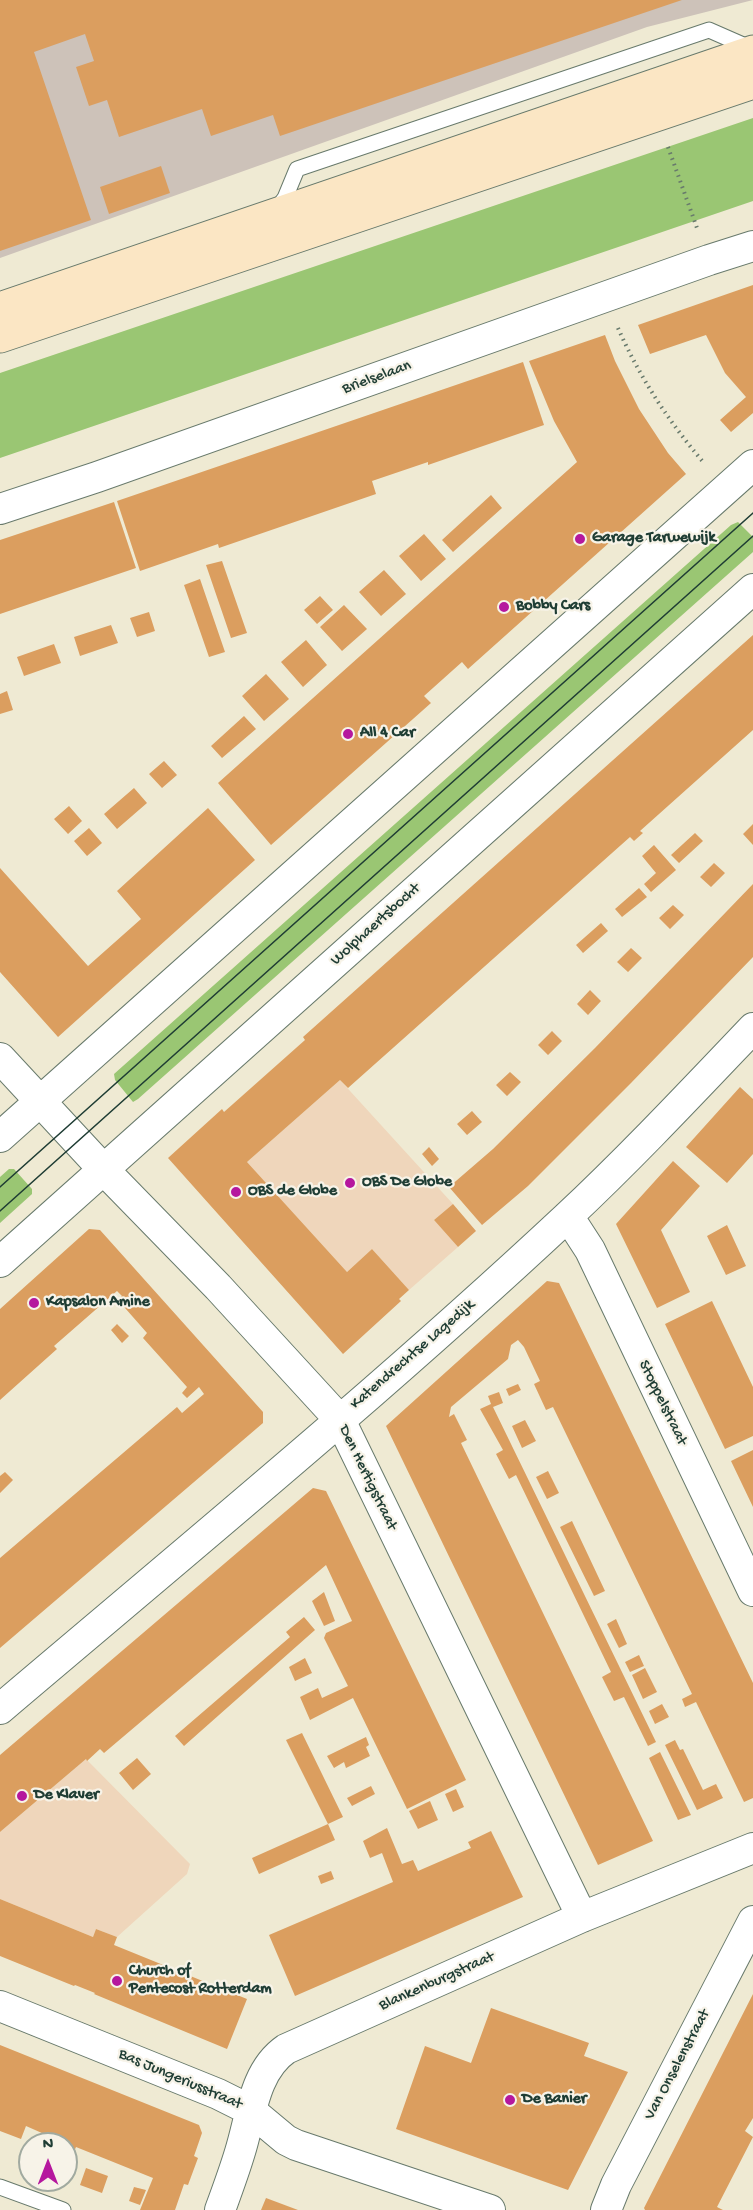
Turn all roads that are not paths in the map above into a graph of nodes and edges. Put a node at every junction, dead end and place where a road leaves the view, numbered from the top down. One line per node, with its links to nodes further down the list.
1 (753, 51): 3 (main road); 3 (lane)
2 (753, 82): 6 (main road)
3 (272, 216): 5 (main road)
4 (753, 246): 8 (street, Brielselaan)
5 (0, 309)
6 (0, 336)
7 (753, 465): 12 (street)
8 (0, 509)
9 (753, 589): 14 (street, Wolphaertsbocht)
10 (753, 1028): 15 (street, Katendrechtse Lagedijk)
11 (0, 1058): 12 (street, Den Hertigstraat)
12 (40, 1101): 13 (street); 14 (street, Den Hertigstraat)
13 (0, 1137)
14 (103, 1169): 16 (street, Wolphaertsbocht); 17 (street, Den Hertigstraat)
15 (568, 1216): 17 (street, Katendrechtse Lagedijk); 18 (street, Stoppelstraat)
16 (0, 1262)
17 (340, 1420): 19 (street, Katendrechtse Lagedijk); 21 (street, Den Hertigstraat)
18 (753, 1591)
19 (0, 1709)
20 (753, 1848): 21 (street, Blankenburgstraat)
21 (582, 1917): 24 (street, Blankenburgstraat)
22 (753, 1921): 29 (street, Van Onselenstraat)
23 (0, 2006): 24 (street, Bas Jungeriusstraat)
24 (250, 2110): 27 (street, Blankenburgstraat); 28 (street, Bas Jungeriusstraat)
25 (0, 2187): 26 (lane)
26 (63, 2210)
27 (220, 2210)
28 (490, 2210)
29 (606, 2210)

